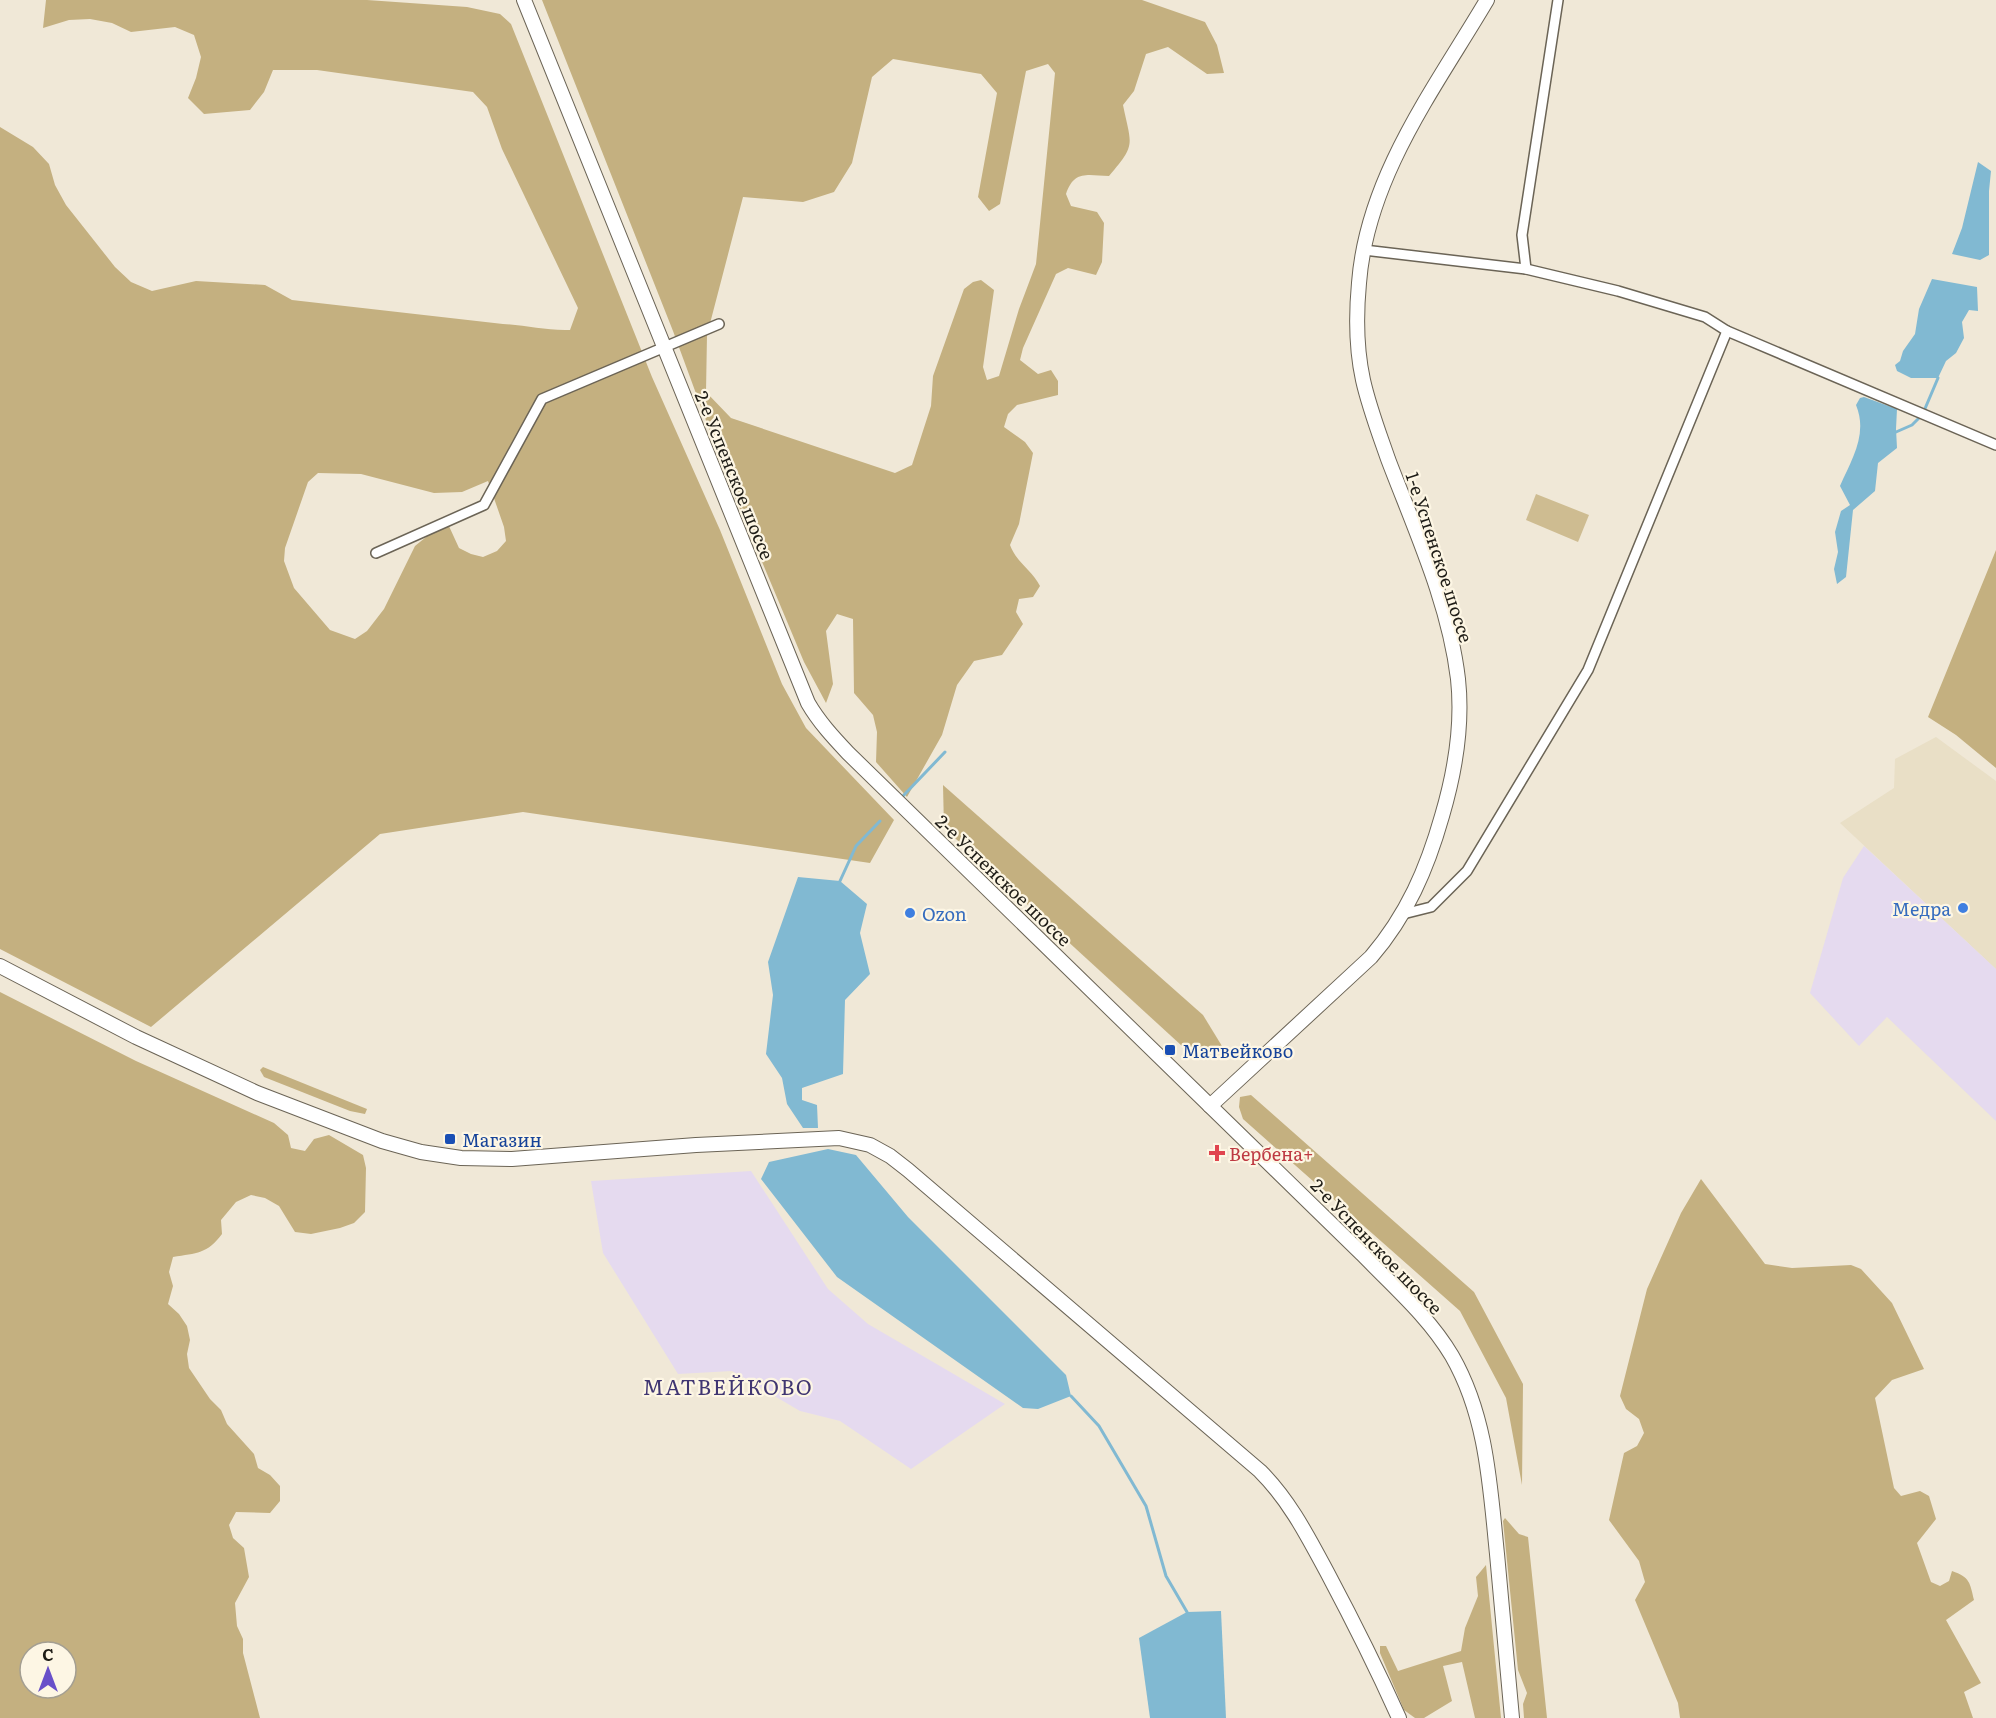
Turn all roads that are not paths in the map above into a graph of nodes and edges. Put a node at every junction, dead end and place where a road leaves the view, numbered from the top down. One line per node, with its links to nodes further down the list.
1 (524, 0): 8 (main road, 2-е Успенское шоссе)
2 (1487, 0): 4 (main road, 1-е Успенское шоссе)
3 (1558, 0): 5 (street)
4 (1364, 250): 5 (street); 11 (main road, 1-е Успенское шоссе)
5 (1526, 269): 7 (street)
6 (719, 324): 8 (street)
7 (1727, 331): 9 (street); 11 (street)
8 (664, 348): 10 (street); 13 (main road, 2-е Успенское шоссе)
9 (1996, 445)
10 (376, 553)
11 (1403, 914): 13 (main road, 1-е Успенское шоссе)
12 (0, 966): 14 (main road)
13 (1210, 1106): 15 (main road, 2-е Успенское шоссе)
14 (1399, 1718)
15 (1512, 1718)

